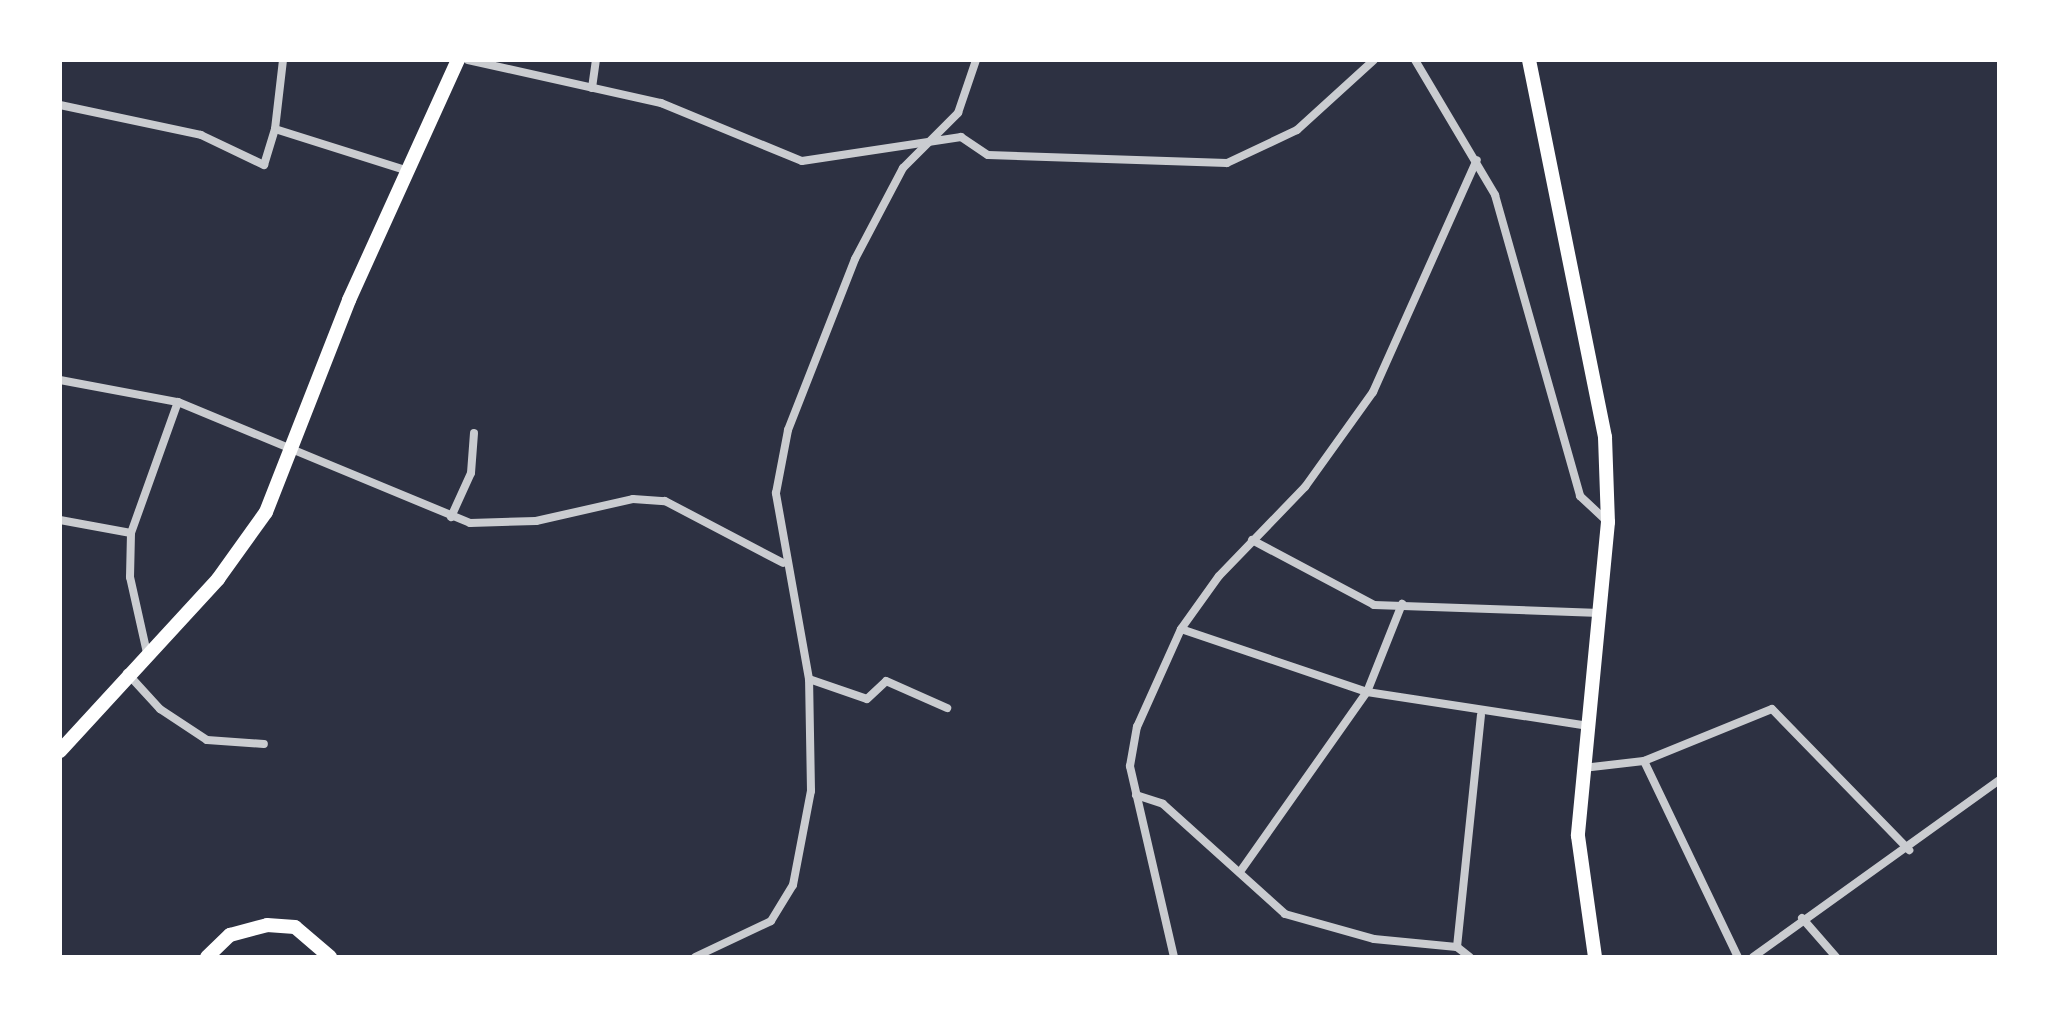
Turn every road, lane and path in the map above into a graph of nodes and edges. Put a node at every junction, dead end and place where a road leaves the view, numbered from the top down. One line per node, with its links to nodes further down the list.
1 (283, 60): 11 (street)
2 (458, 60): 14 (main road)
3 (468, 60): 9 (street)
4 (596, 60): 9 (street)
5 (976, 60): 12 (street)
6 (1374, 60): 12 (street)
7 (1415, 60): 13 (street)
8 (1529, 60): 21 (main road)
9 (592, 88): 12 (street)
10 (60, 105): 11 (street)
11 (275, 129): 14 (street)
12 (924, 146): 24 (street)
13 (1477, 160): 21 (street); 23 (street)
14 (405, 170): 18 (main road)
15 (60, 380): 16 (street)
16 (178, 402): 18 (street); 22 (street)
17 (474, 433): 19 (street)
18 (292, 449): 19 (street); 28 (main road)
19 (451, 517): 24 (street)
20 (60, 520): 22 (street)
21 (1608, 522): 26 (main road)
22 (131, 533): 28 (street)
23 (1252, 540): 25 (street); 27 (street)
24 (783, 563): 30 (street)
25 (1402, 604): 26 (street); 31 (street)
26 (1600, 613): 34 (main road)
27 (1181, 629): 31 (street); 40 (street)
28 (147, 653): 29 (main road)
29 (127, 673): 35 (street); 36 (main road)
30 (809, 679): 32 (street); 47 (street)
31 (1367, 692): 33 (street); 42 (street)
32 (947, 708)
33 (1481, 715): 34 (street); 44 (street)
34 (1590, 726): 38 (main road)
35 (264, 744)
36 (60, 751)
37 (1644, 761): 38 (street); 41 (street); 51 (street)
38 (1582, 768): 50 (main road)
39 (1999, 780): 41 (street)
40 (1136, 795): 42 (street); 48 (street)
41 (1909, 850): 43 (street)
42 (1242, 869): 44 (street)
43 (1802, 918): 52 (street); 53 (street)
44 (1457, 947): 49 (street)
45 (207, 957): 46 (main road)
46 (330, 957)
47 (695, 957)
48 (1174, 957)
49 (1470, 957)
50 (1595, 957)
51 (1738, 957)
52 (1753, 957)
53 (1836, 957)

